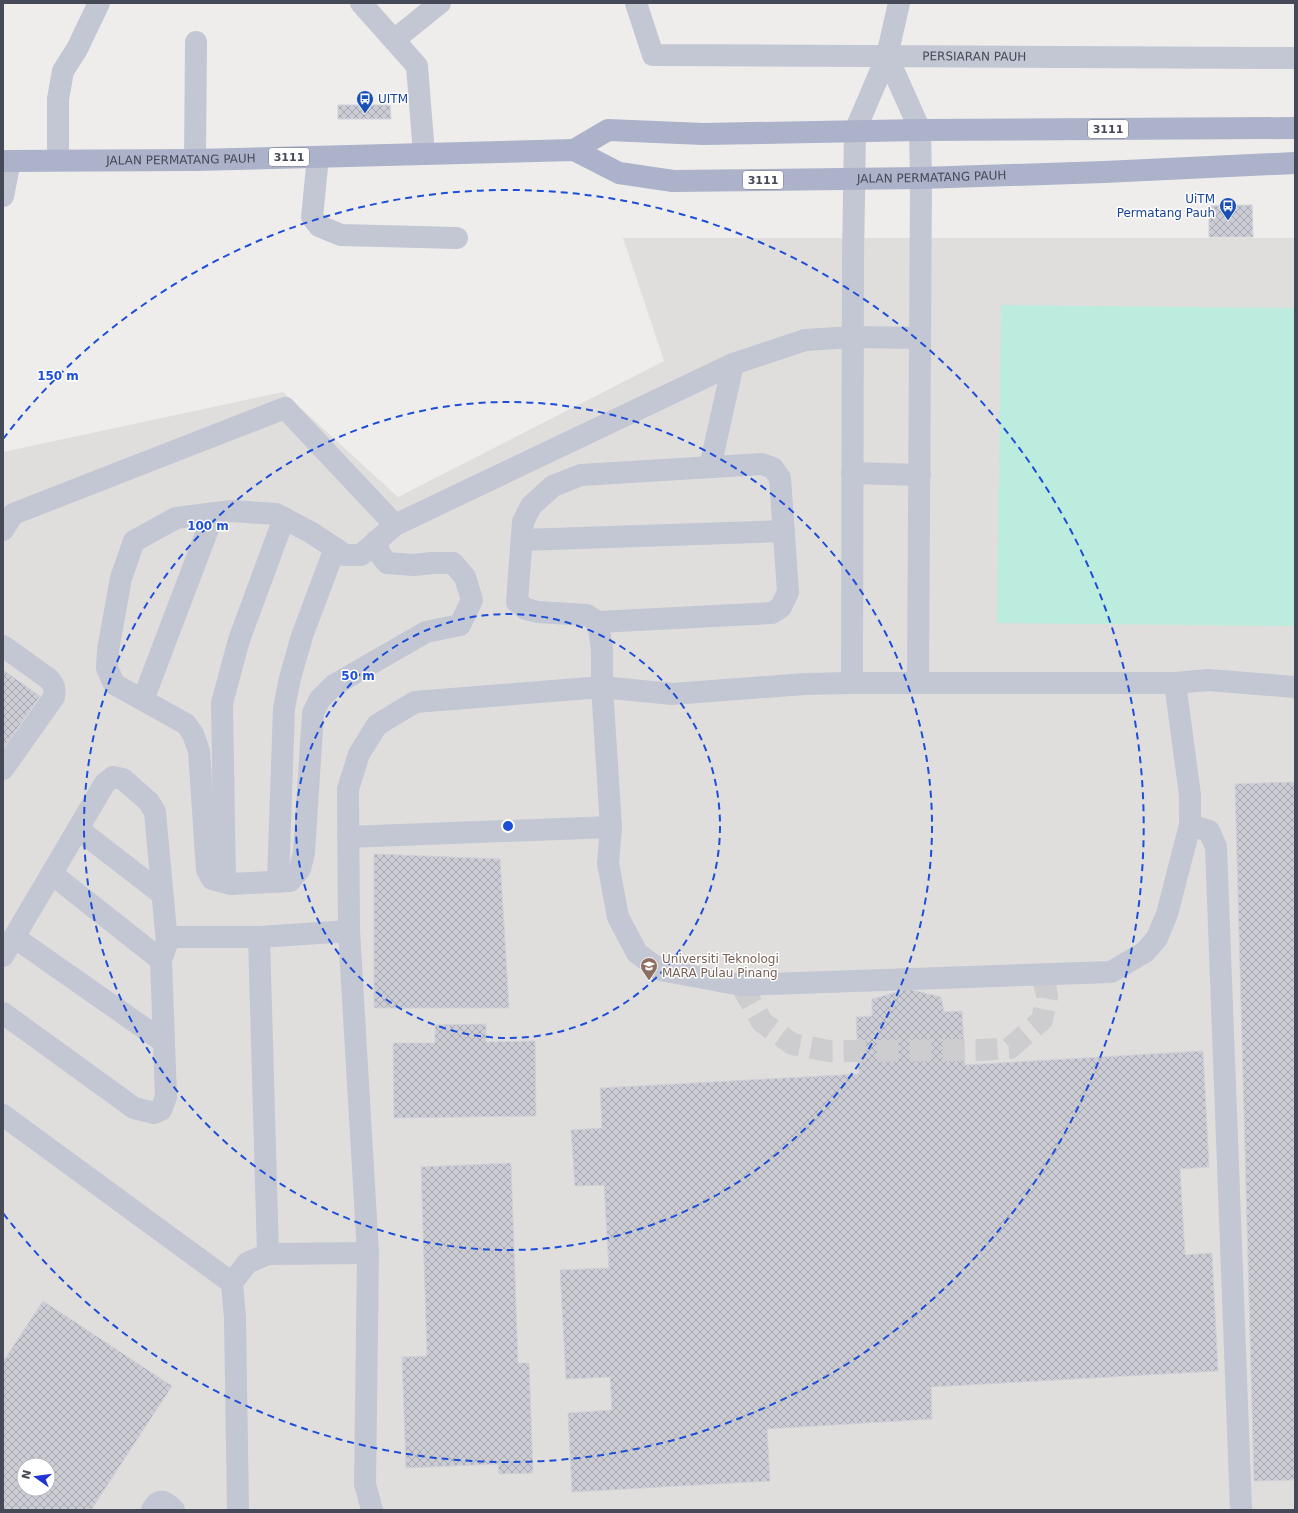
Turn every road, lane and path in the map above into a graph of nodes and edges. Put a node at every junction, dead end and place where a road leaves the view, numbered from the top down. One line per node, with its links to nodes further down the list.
1 (99, 3): 16 (street)
2 (361, 3): 6 (street)
3 (440, 3): 6 (street)
4 (636, 3): 8 (street, PERSIARAN PAUH)
5 (899, 3): 8 (street)
6 (394, 40): 14 (street)
7 (196, 42): 17 (street)
8 (887, 56): 9 (street, PERSIARAN PAUH); 11 (street); 12 (street)
9 (1295, 58)
10 (1295, 128): 11 (main road, JALAN PERMATANG PAUH / 3111)
11 (920, 130): 12 (main road, JALAN PERMATANG PAUH / 3111); 21 (street)
12 (855, 131): 13 (main road, JALAN PERMATANG PAUH / 3111); 20 (street)
13 (574, 150): 14 (main road, JALAN PERMATANG PAUH / 3111); 20 (main road, JALAN PERMATANG PAUH / 3111)
14 (424, 154): 15 (main road, JALAN PERMATANG PAUH / 3111)
15 (318, 157): 17 (main road, JALAN PERMATANG PAUH / 3111); 23 (street)
16 (58, 160): 17 (main road, JALAN PERMATANG PAUH / 3111); 18 (main road, JALAN PERMATANG PAUH / 3111)
17 (196, 160)
18 (6, 161): 22 (street)
19 (1295, 163): 21 (main road, JALAN PERMATANG PAUH / 3111)
20 (854, 178): 21 (main road, JALAN PERMATANG PAUH / 3111); 24 (street)
21 (921, 178): 25 (street)
22 (3, 196)
23 (457, 238)
24 (853, 337): 25 (street); 26 (street); 28 (street)
25 (920, 338): 29 (street)
26 (733, 364): 27 (street); 32 (street)
27 (710, 467): 34 (street); 35 (street)
28 (852, 473): 29 (street); 41 (street)
29 (920, 475): 40 (street)
30 (214, 513): 31 (street); 45 (street); 45 (street)
31 (284, 518): 37 (street); 52 (street)
32 (395, 525): 33 (street); 36 (street)
33 (3, 530)
34 (784, 531): 35 (street); 38 (street)
35 (522, 540): 38 (street)
36 (376, 541): 37 (street); 53 (street)
37 (335, 548): 53 (street)
38 (598, 622): 43 (street)
39 (3, 646): 46 (street)
40 (918, 682): 41 (street); 42 (street)
41 (852, 683): 43 (street)
42 (1175, 683): 44 (street); 47 (street)
43 (602, 687): 48 (street); 50 (street)
44 (1295, 687)
45 (143, 700): 52 (street)
46 (3, 769)
47 (1190, 825): 48 (street); 70 (street)
48 (611, 827): 50 (street)
49 (78, 829): 51 (street); 54 (street); 54 (street)
50 (348, 837): 55 (street)
51 (52, 874): 56 (street); 58 (street)
52 (225, 882): 53 (street)
53 (278, 882)
54 (162, 894): 58 (street)
55 (349, 931): 57 (street); 63 (street)
56 (14, 937): 59 (street); 61 (street)
57 (259, 937): 58 (street); 64 (street)
58 (164, 952): 61 (street)
59 (3, 956)
60 (3, 1013): 61 (street)
61 (164, 1042)
62 (3, 1115): 65 (street)
63 (368, 1253): 64 (street); 69 (street)
64 (268, 1254): 65 (street)
65 (232, 1283): 68 (street)
66 (152, 1510): 67 (street)
67 (174, 1510)
68 (238, 1510)
69 (372, 1510)
70 (1241, 1510)

